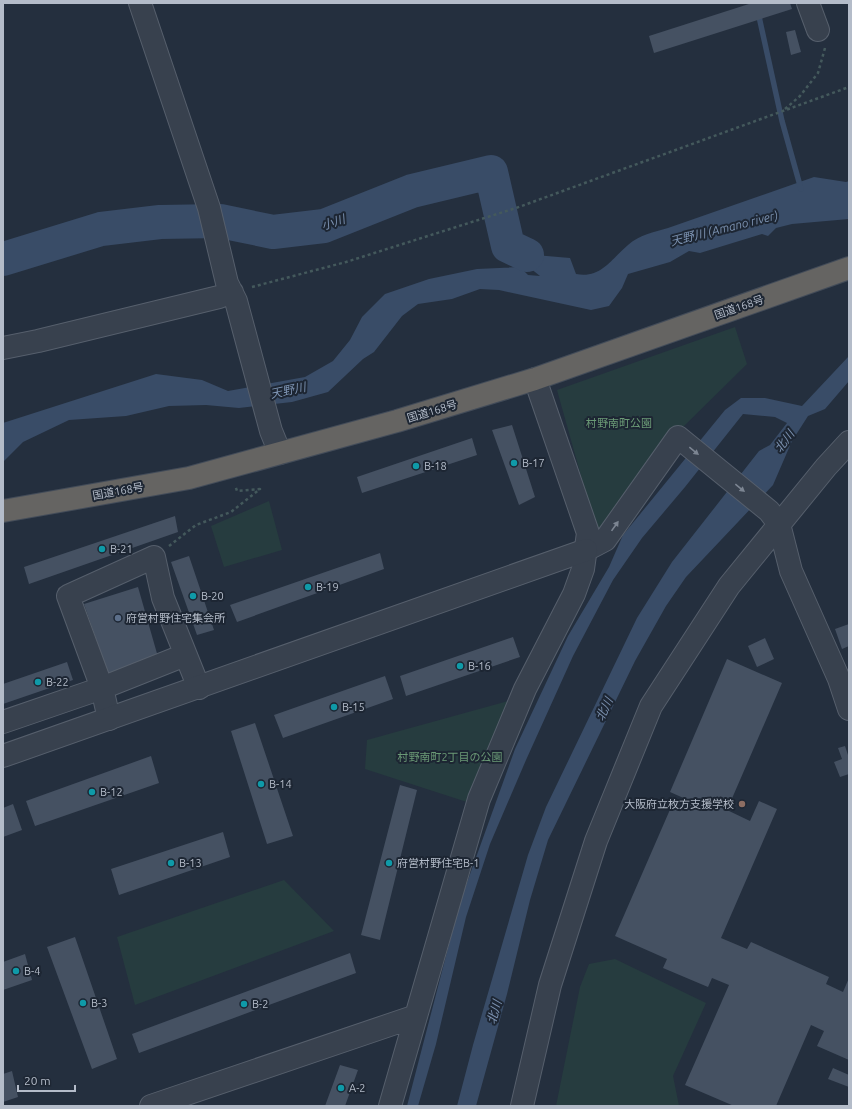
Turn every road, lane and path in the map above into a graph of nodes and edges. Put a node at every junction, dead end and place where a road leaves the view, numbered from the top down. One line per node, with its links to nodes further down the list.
1 (140, 3): 7 (street)
2 (808, 3): 3 (street)
3 (818, 30): 5 (path)
4 (849, 88): 5 (path)
5 (784, 110): 7 (path)
6 (849, 268): 9 (highway, 国道168号)
7 (234, 297): 8 (street); 11 (street)
8 (3, 348)
9 (535, 379): 11 (highway, 国道168号); 17 (street)
10 (849, 442): 12 (street)
11 (280, 453): 15 (highway, 国道168号)
12 (826, 467): 13 (street); 16 (street)
13 (849, 468)
14 (234, 482): 18 (path)
15 (3, 511)
16 (774, 518): 17 (street, one-way to 16); 22 (street); 29 (street)
17 (586, 550): 21 (street); 26 (street)
18 (154, 557): 19 (street); 20 (street)
19 (185, 655): 20 (street); 21 (street)
20 (102, 688): 23 (street); 24 (street)
21 (199, 688): 23 (street)
22 (849, 709)
23 (109, 719): 25 (street)
24 (3, 722)
25 (3, 756)
26 (416, 1016): 27 (street); 28 (street)
27 (151, 1106)
28 (390, 1106)
29 (522, 1106)

